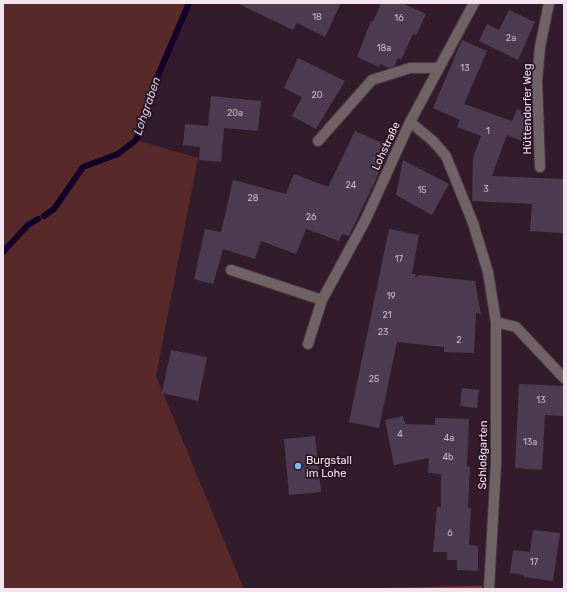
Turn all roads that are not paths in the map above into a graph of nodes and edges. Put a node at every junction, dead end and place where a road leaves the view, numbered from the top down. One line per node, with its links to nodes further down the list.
1 (474, 3): 3 (street, Lohstraße)
2 (549, 3): 6 (street, Hüttendorfer Weg)
3 (439, 68): 4 (street, Lohstraße); 5 (street)
4 (410, 122): 8 (street, Lohstraße); 9 (street, Schloßgarten)
5 (318, 141)
6 (540, 167)
7 (231, 270): 8 (street)
8 (322, 300): 10 (street, Lohstraße)
9 (496, 322): 11 (street); 12 (street, Schloßgarten)
10 (308, 344)
11 (564, 378)
12 (488, 589)

